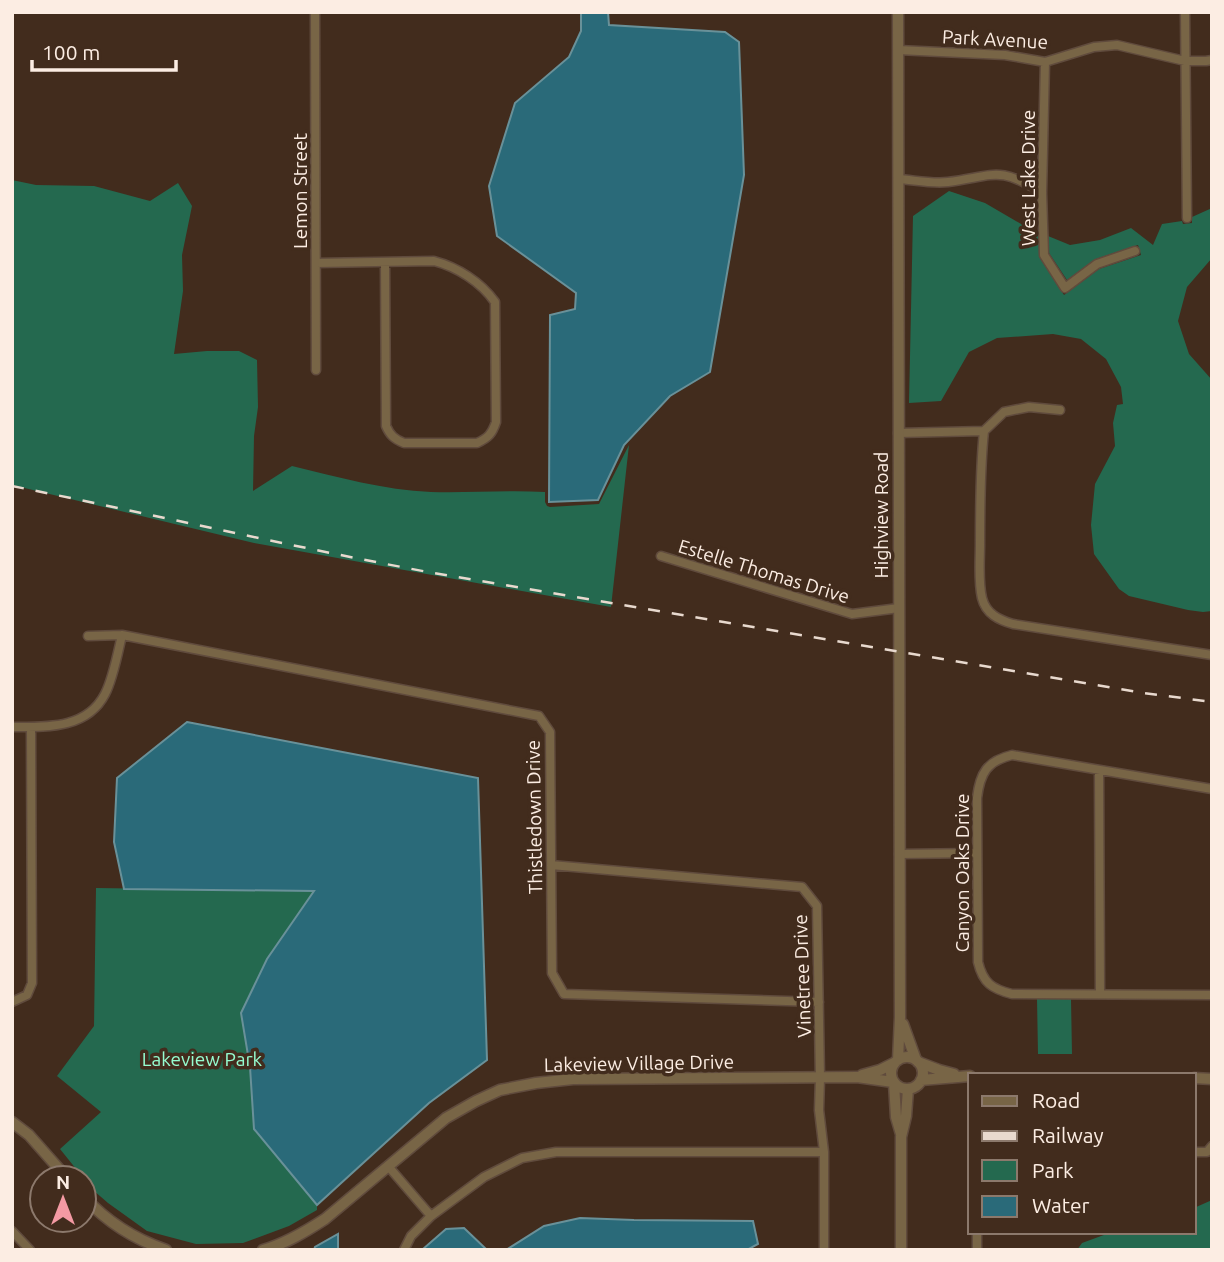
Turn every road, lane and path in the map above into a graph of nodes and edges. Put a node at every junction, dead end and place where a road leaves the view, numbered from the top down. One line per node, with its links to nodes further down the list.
1 (315, 12): 12 (street, Lemon Street)
2 (898, 12): 4 (street, Highview Road)
3 (1185, 12): 6 (street)
4 (898, 50): 7 (street, Park Avenue); 8 (street, Highview Road)
5 (1212, 60): 6 (street, Park Avenue)
6 (1185, 61): 7 (street, Park Avenue); 10 (street)
7 (1045, 62): 9 (street, West Lake Drive)
8 (898, 179): 9 (street); 17 (street, Highview Road)
9 (1042, 193): 11 (street, West Lake Drive)
10 (1187, 218)
11 (1135, 251)
12 (316, 262): 13 (street); 14 (street, Lemon Street)
13 (385, 262): 13 (street)
14 (316, 370)
15 (1060, 410): 16 (street)
16 (984, 431): 17 (street); 22 (street)
17 (898, 433): 19 (street, Highview Road)
18 (661, 556): 19 (street, Estelle Thomas Drive)
19 (899, 608): 28 (street, Highview Road)
20 (122, 635): 21 (street, Thistledown Drive); 24 (street); 29 (street, Thistledown Drive)
21 (88, 636)
22 (1212, 655)
23 (12, 727): 24 (street)
24 (32, 727): 32 (street)
25 (1099, 770): 26 (street, Canyon Oaks Drive); 27 (street, Canyon Oaks Drive); 30 (street)
26 (1212, 789)
27 (977, 853): 28 (street); 30 (street, Canyon Oaks Drive)
28 (899, 854): 34 (street, Highview Road)
29 (551, 864): 33 (street, Vinetree Drive); 33 (street, Thistledown Drive)
30 (1100, 995): 31 (street, Canyon Oaks Drive)
31 (1212, 995)
32 (12, 1002)
33 (819, 1002): 39 (street, Vinetree Drive)
34 (900, 1017): 35 (street, Highview Road); 36 (street, Highview Road)
35 (896, 1061): 36 (street); 38 (street, Lakeview Village Drive); 41 (street)
36 (917, 1061): 37 (street); 40 (street)
37 (967, 1076): 40 (street)
38 (857, 1077): 39 (street, Lakeview Village Drive); 41 (street, Lakeview Village Drive)
39 (820, 1078): 46 (street, Vinetree Drive); 49 (street, Lakeview Village Drive)
40 (921, 1080): 42 (street)
41 (894, 1082): 42 (street); 44 (street)
42 (908, 1089): 44 (street)
43 (12, 1122): 48 (street)
44 (901, 1137): 58 (street)
45 (1212, 1146): 47 (street)
46 (824, 1152): 51 (street); 57 (street, Vinetree Drive)
47 (1196, 1152)
48 (55, 1164)
49 (388, 1166): 51 (street); 55 (street, Lakeview Village Drive)
50 (98, 1212): 54 (street)
51 (431, 1216): 56 (street)
52 (12, 1231): 53 (street)
53 (30, 1250)
54 (166, 1250)
55 (263, 1250)
56 (404, 1250)
57 (824, 1250)
58 (901, 1250)

